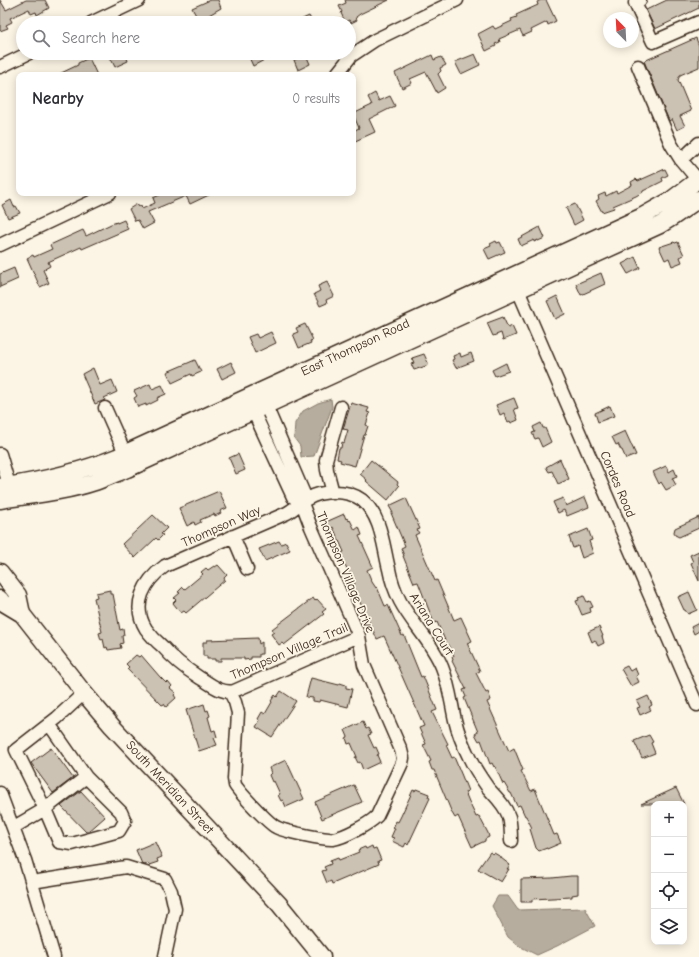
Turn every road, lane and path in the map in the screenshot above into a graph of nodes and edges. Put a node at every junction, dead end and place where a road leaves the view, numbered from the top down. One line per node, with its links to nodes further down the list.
1 (139, 0): 4 (street)
2 (457, 0): 7 (street)
3 (640, 0): 6 (street)
4 (123, 3): 5 (street)
5 (102, 16)
6 (698, 26)
7 (356, 53)
8 (16, 59): 11 (street)
9 (349, 60): 12 (street)
10 (638, 66): 14 (street)
11 (0, 67)
12 (339, 72)
13 (699, 142): 14 (street)
14 (681, 160): 15 (street)
15 (698, 179): 19 (main road, East Thompson Road)
16 (104, 196): 18 (street)
17 (699, 199): 19 (main road, East Thompson Road)
18 (0, 244)
19 (515, 282): 20 (main road, East Thompson Road); 23 (main road, East Thompson Road); 38 (street, Cordes Road)
20 (253, 394): 23 (street, Thompson Village Drive); 24 (main road, East Thompson Road)
21 (341, 407): 27 (street)
22 (105, 408): 24 (street)
23 (260, 408): 28 (main road, East Thompson Road); 29 (street, Thompson Village Drive)
24 (125, 453): 26 (main road, East Thompson Road)
25 (0, 454): 26 (street)
26 (5, 486)
27 (333, 493): 29 (street, Ariana Court); 44 (street, Ariana Court)
28 (0, 500)
29 (302, 503): 30 (street, Thompson Way); 35 (street, Thompson Village Drive)
30 (233, 536): 31 (street); 36 (street, Thompson Way)
31 (247, 569)
32 (0, 572): 34 (main road, South Meridian Street)
33 (0, 599): 34 (main road, South Meridian Street)
34 (22, 614): 37 (main road, South Meridian Street)
35 (359, 636): 36 (street, Thompson Village Trail); 36 (street, Thompson Village Drive)
36 (230, 692)
37 (84, 693): 39 (street); 48 (main road, South Meridian Street)
38 (698, 704)
39 (49, 724): 40 (street); 42 (street)
40 (86, 777): 42 (street); 42 (street)
41 (0, 793): 43 (street)
42 (46, 809): 43 (street)
43 (14, 827): 45 (street)
44 (511, 841)
45 (32, 882): 46 (street); 47 (street)
46 (165, 956)
47 (54, 957)
48 (322, 957)

